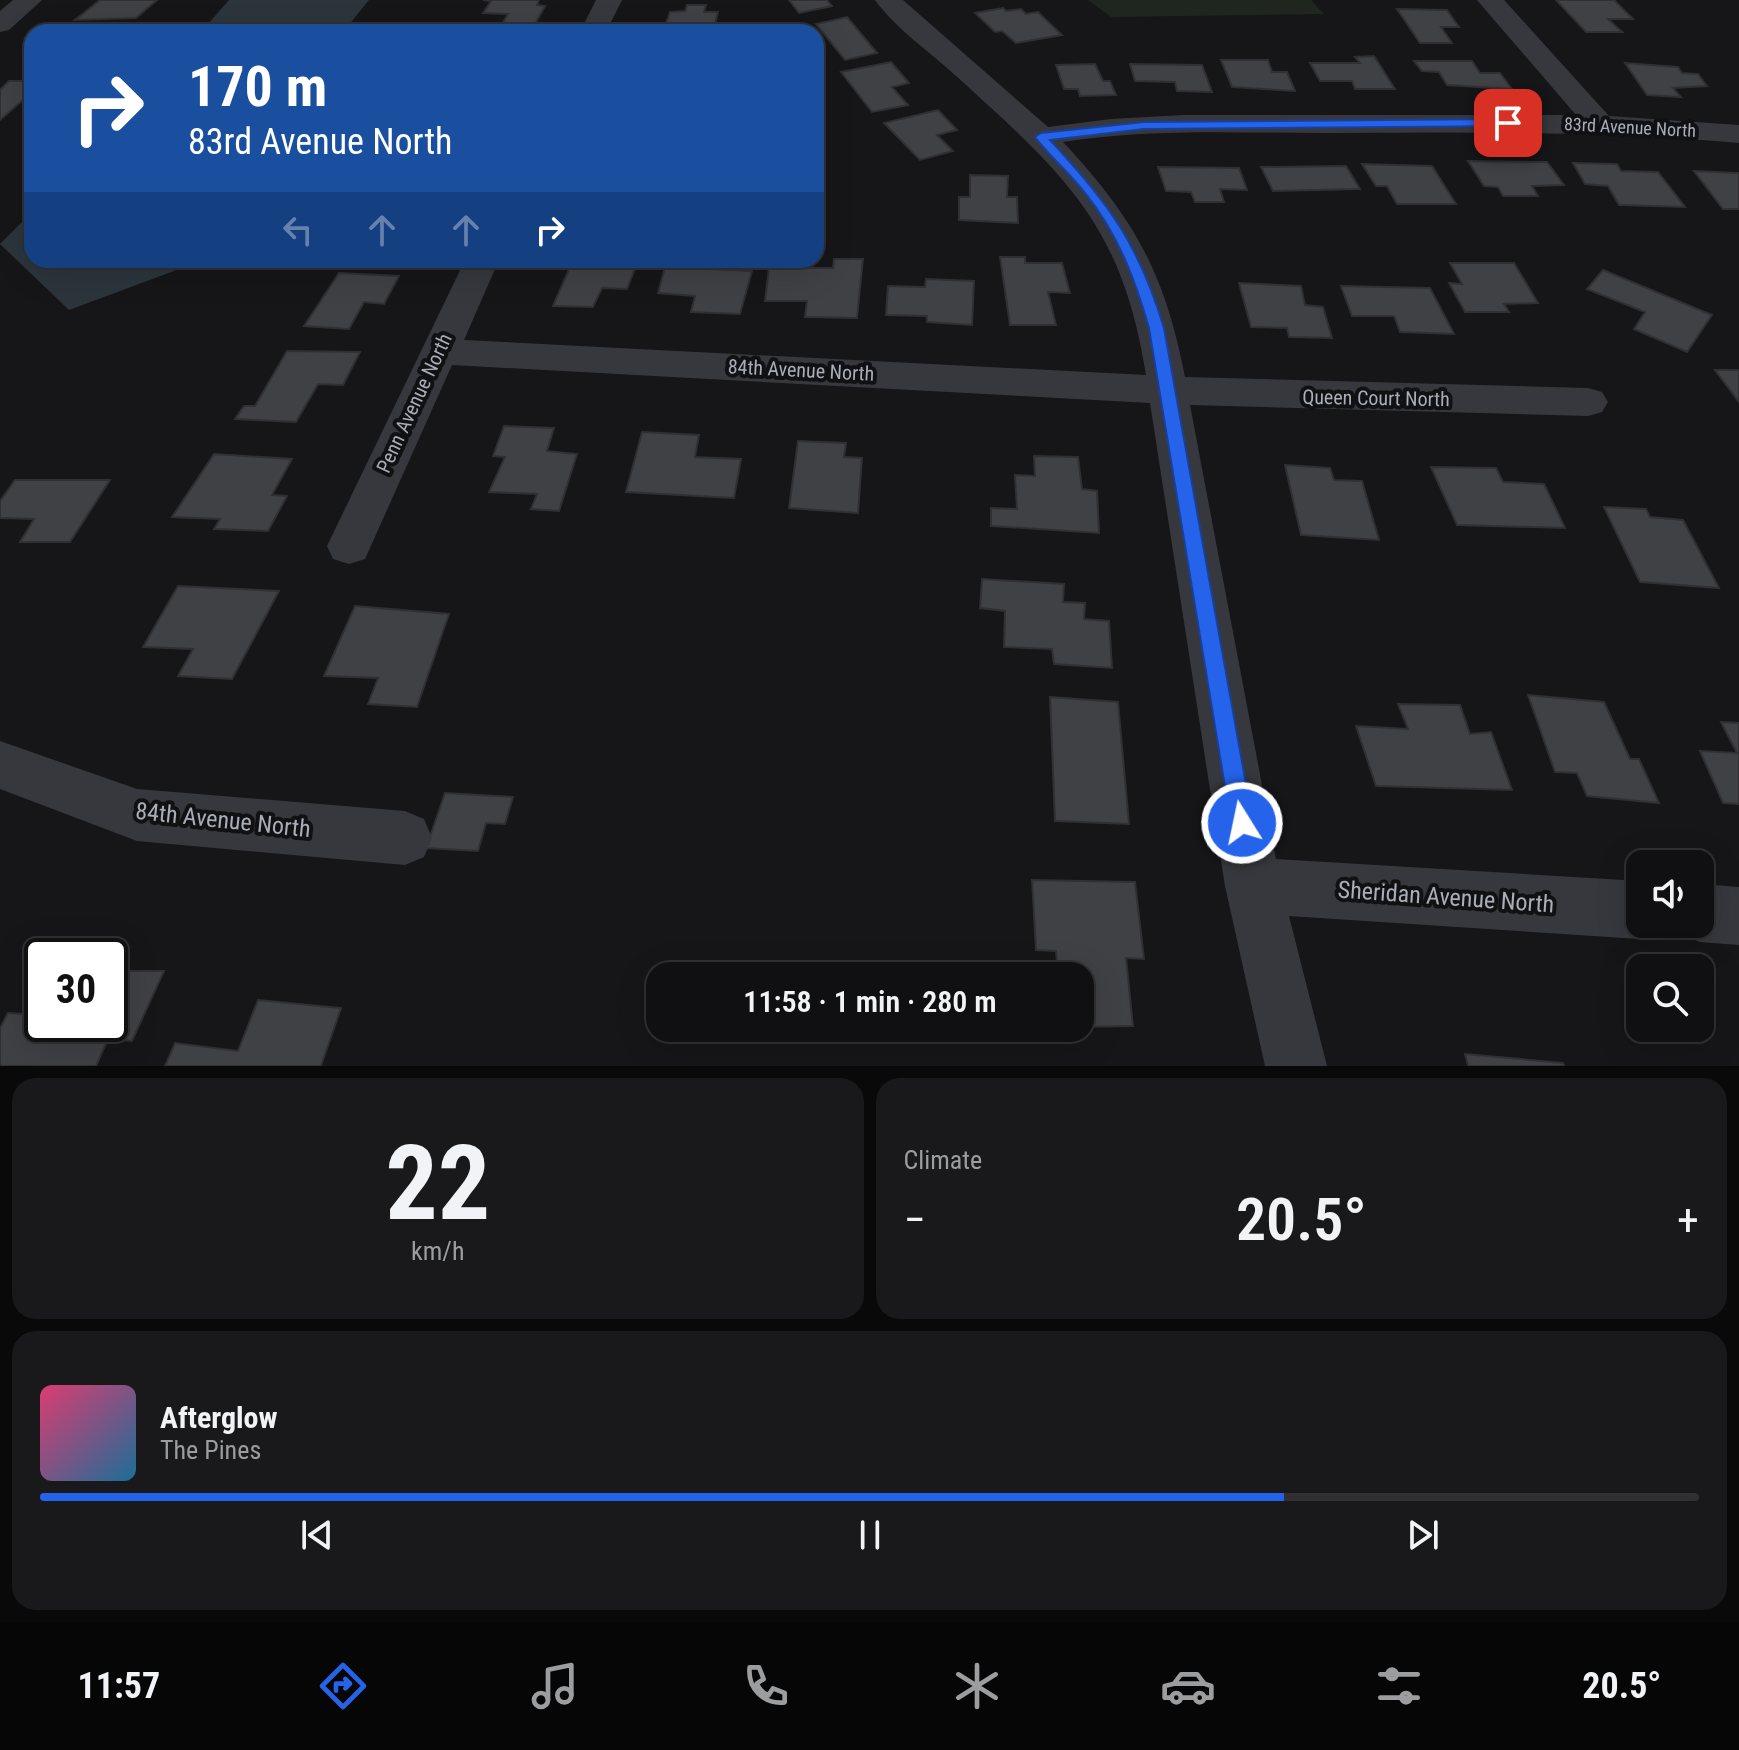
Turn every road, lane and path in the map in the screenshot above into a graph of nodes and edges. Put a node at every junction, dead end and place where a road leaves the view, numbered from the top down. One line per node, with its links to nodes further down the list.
1 (29, 0): 5 (street)
2 (609, 0): 6 (street)
3 (888, 0): 9 (street)
4 (1490, 0): 7 (street)
5 (0, 24)
6 (597, 24)
7 (1600, 124): 8 (street, 83rd Avenue North); 9 (street, 83rd Avenue North)
8 (1739, 134)
9 (1041, 137): 12 (street)
10 (478, 268): 11 (street, Penn Avenue North)
11 (437, 351): 12 (street, 84th Avenue North); 14 (street, Penn Avenue North)
12 (1165, 388): 13 (street, Queen Court North); 17 (street)
13 (1588, 402)
14 (349, 546)
15 (0, 765): 16 (street, 84th Avenue North)
16 (405, 838)
17 (1253, 886): 18 (street, Sheridan Avenue North); 21 (street)
18 (1626, 909)
19 (1714, 914): 20 (street)
20 (1739, 916)
21 (1296, 1066)

